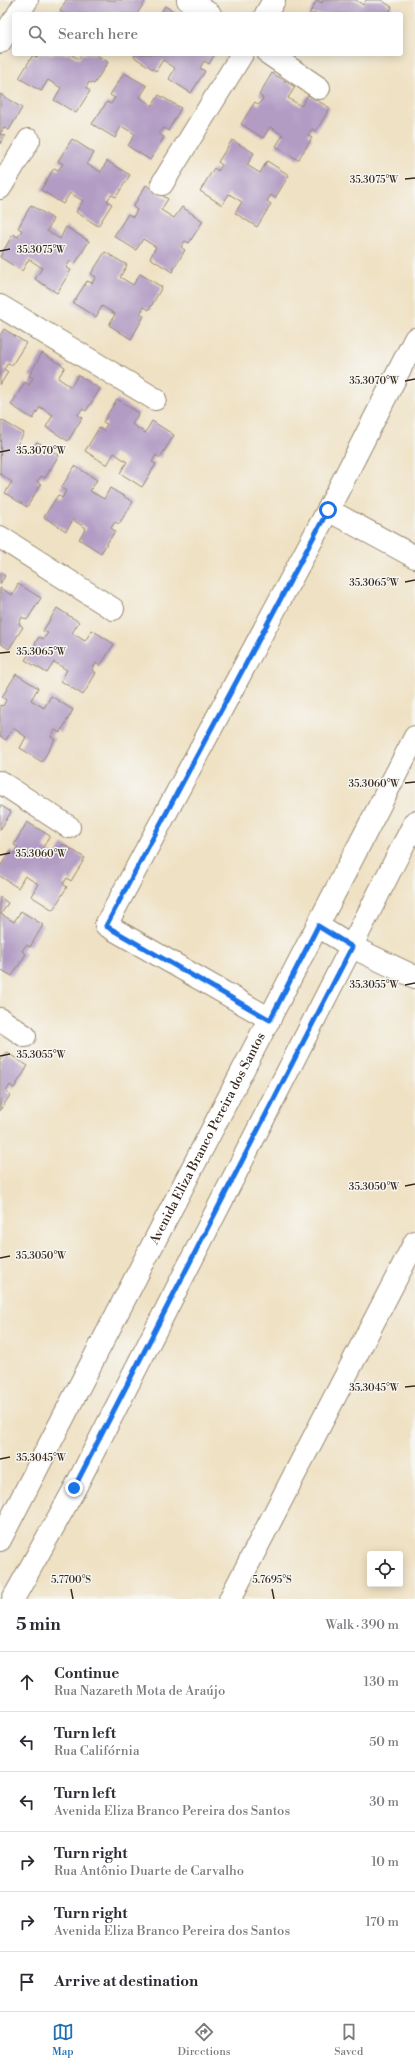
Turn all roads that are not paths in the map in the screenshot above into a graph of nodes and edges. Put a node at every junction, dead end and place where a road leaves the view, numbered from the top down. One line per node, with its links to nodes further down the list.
1 (27, 0): 4 (street)
2 (188, 0): 5 (street)
3 (274, 0): 6 (street)
4 (19, 12)
5 (207, 12)
6 (267, 12)
7 (12, 23): 8 (street)
8 (0, 42)
9 (241, 56): 13 (street)
10 (273, 56): 11 (street)
11 (318, 88)
12 (29, 140): 14 (street)
13 (162, 184)
14 (0, 188)
15 (0, 306): 17 (street)
16 (415, 340): 18 (street)
17 (155, 399)
18 (328, 510): 20 (street); 30 (street)
19 (0, 536): 21 (street)
20 (415, 557)
21 (113, 609)
22 (415, 737): 26 (street, Avenida Eliza Branco Pereira dos Santos)
23 (0, 782): 25 (street)
24 (415, 822): 27 (street)
25 (69, 827)
26 (318, 926): 27 (street); 30 (street, Avenida Eliza Branco Pereira dos Santos)
27 (352, 947): 28 (street); 34 (street)
28 (415, 977)
29 (0, 1019): 31 (street)
30 (270, 1020): 33 (street, Avenida Eliza Branco Pereira dos Santos)
31 (25, 1036)
32 (415, 1242): 35 (street)
33 (0, 1540)
34 (13, 1599)
35 (230, 1599)

